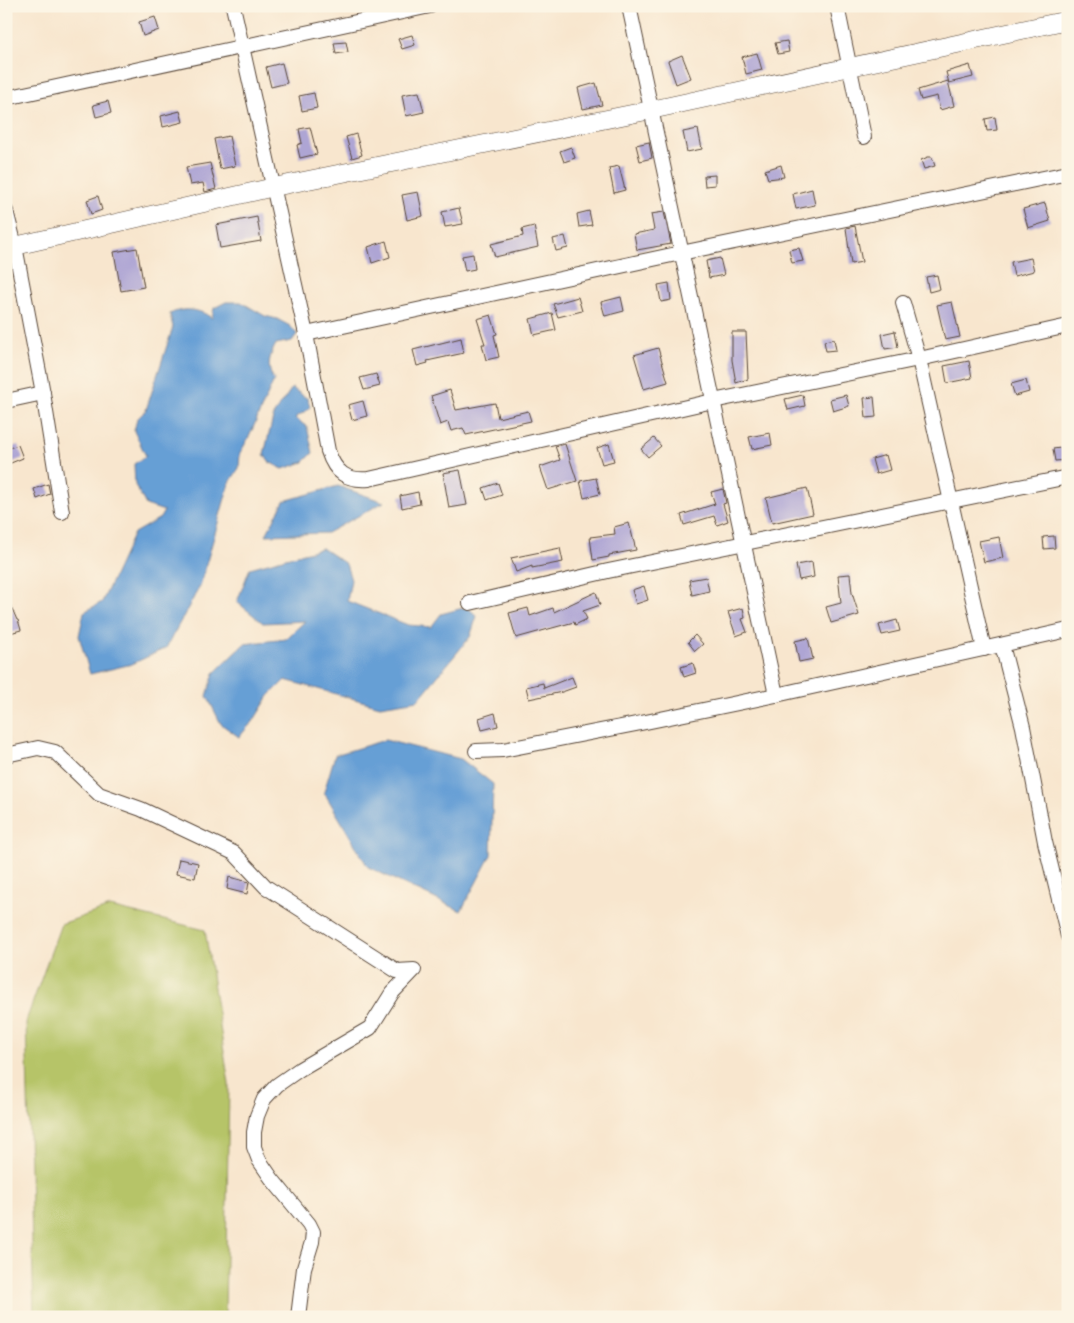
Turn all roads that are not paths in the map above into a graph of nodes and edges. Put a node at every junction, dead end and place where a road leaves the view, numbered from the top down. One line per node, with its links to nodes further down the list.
1 (233, 6): 6 (street)
2 (430, 6): 6 (street)
3 (629, 6): 9 (street)
4 (837, 6): 7 (street)
5 (1068, 20): 7 (street)
6 (242, 47): 8 (street); 12 (street)
7 (849, 66): 9 (street); 10 (street)
8 (6, 98)
9 (651, 110): 12 (street); 15 (street)
10 (864, 138)
11 (1068, 173): 15 (street)
12 (274, 186): 14 (street); 18 (street)
13 (6, 211): 14 (street)
14 (10, 247): 20 (street)
15 (681, 253): 18 (street); 22 (street)
16 (903, 303): 19 (street)
17 (1068, 326): 19 (street)
18 (306, 334): 22 (street)
19 (919, 359): 22 (street); 24 (street)
20 (43, 393): 21 (street); 25 (street)
21 (6, 401)
22 (713, 401): 26 (street)
23 (1068, 477): 24 (street)
24 (950, 501): 26 (street); 30 (street)
25 (62, 512)
26 (743, 544): 27 (street); 31 (street)
27 (470, 602)
28 (1068, 630): 29 (street)
29 (1002, 645): 30 (street); 34 (street)
30 (984, 649): 31 (street)
31 (776, 695): 32 (street)
32 (476, 751)
33 (6, 755): 35 (street)
34 (1068, 936)
35 (298, 1317)

